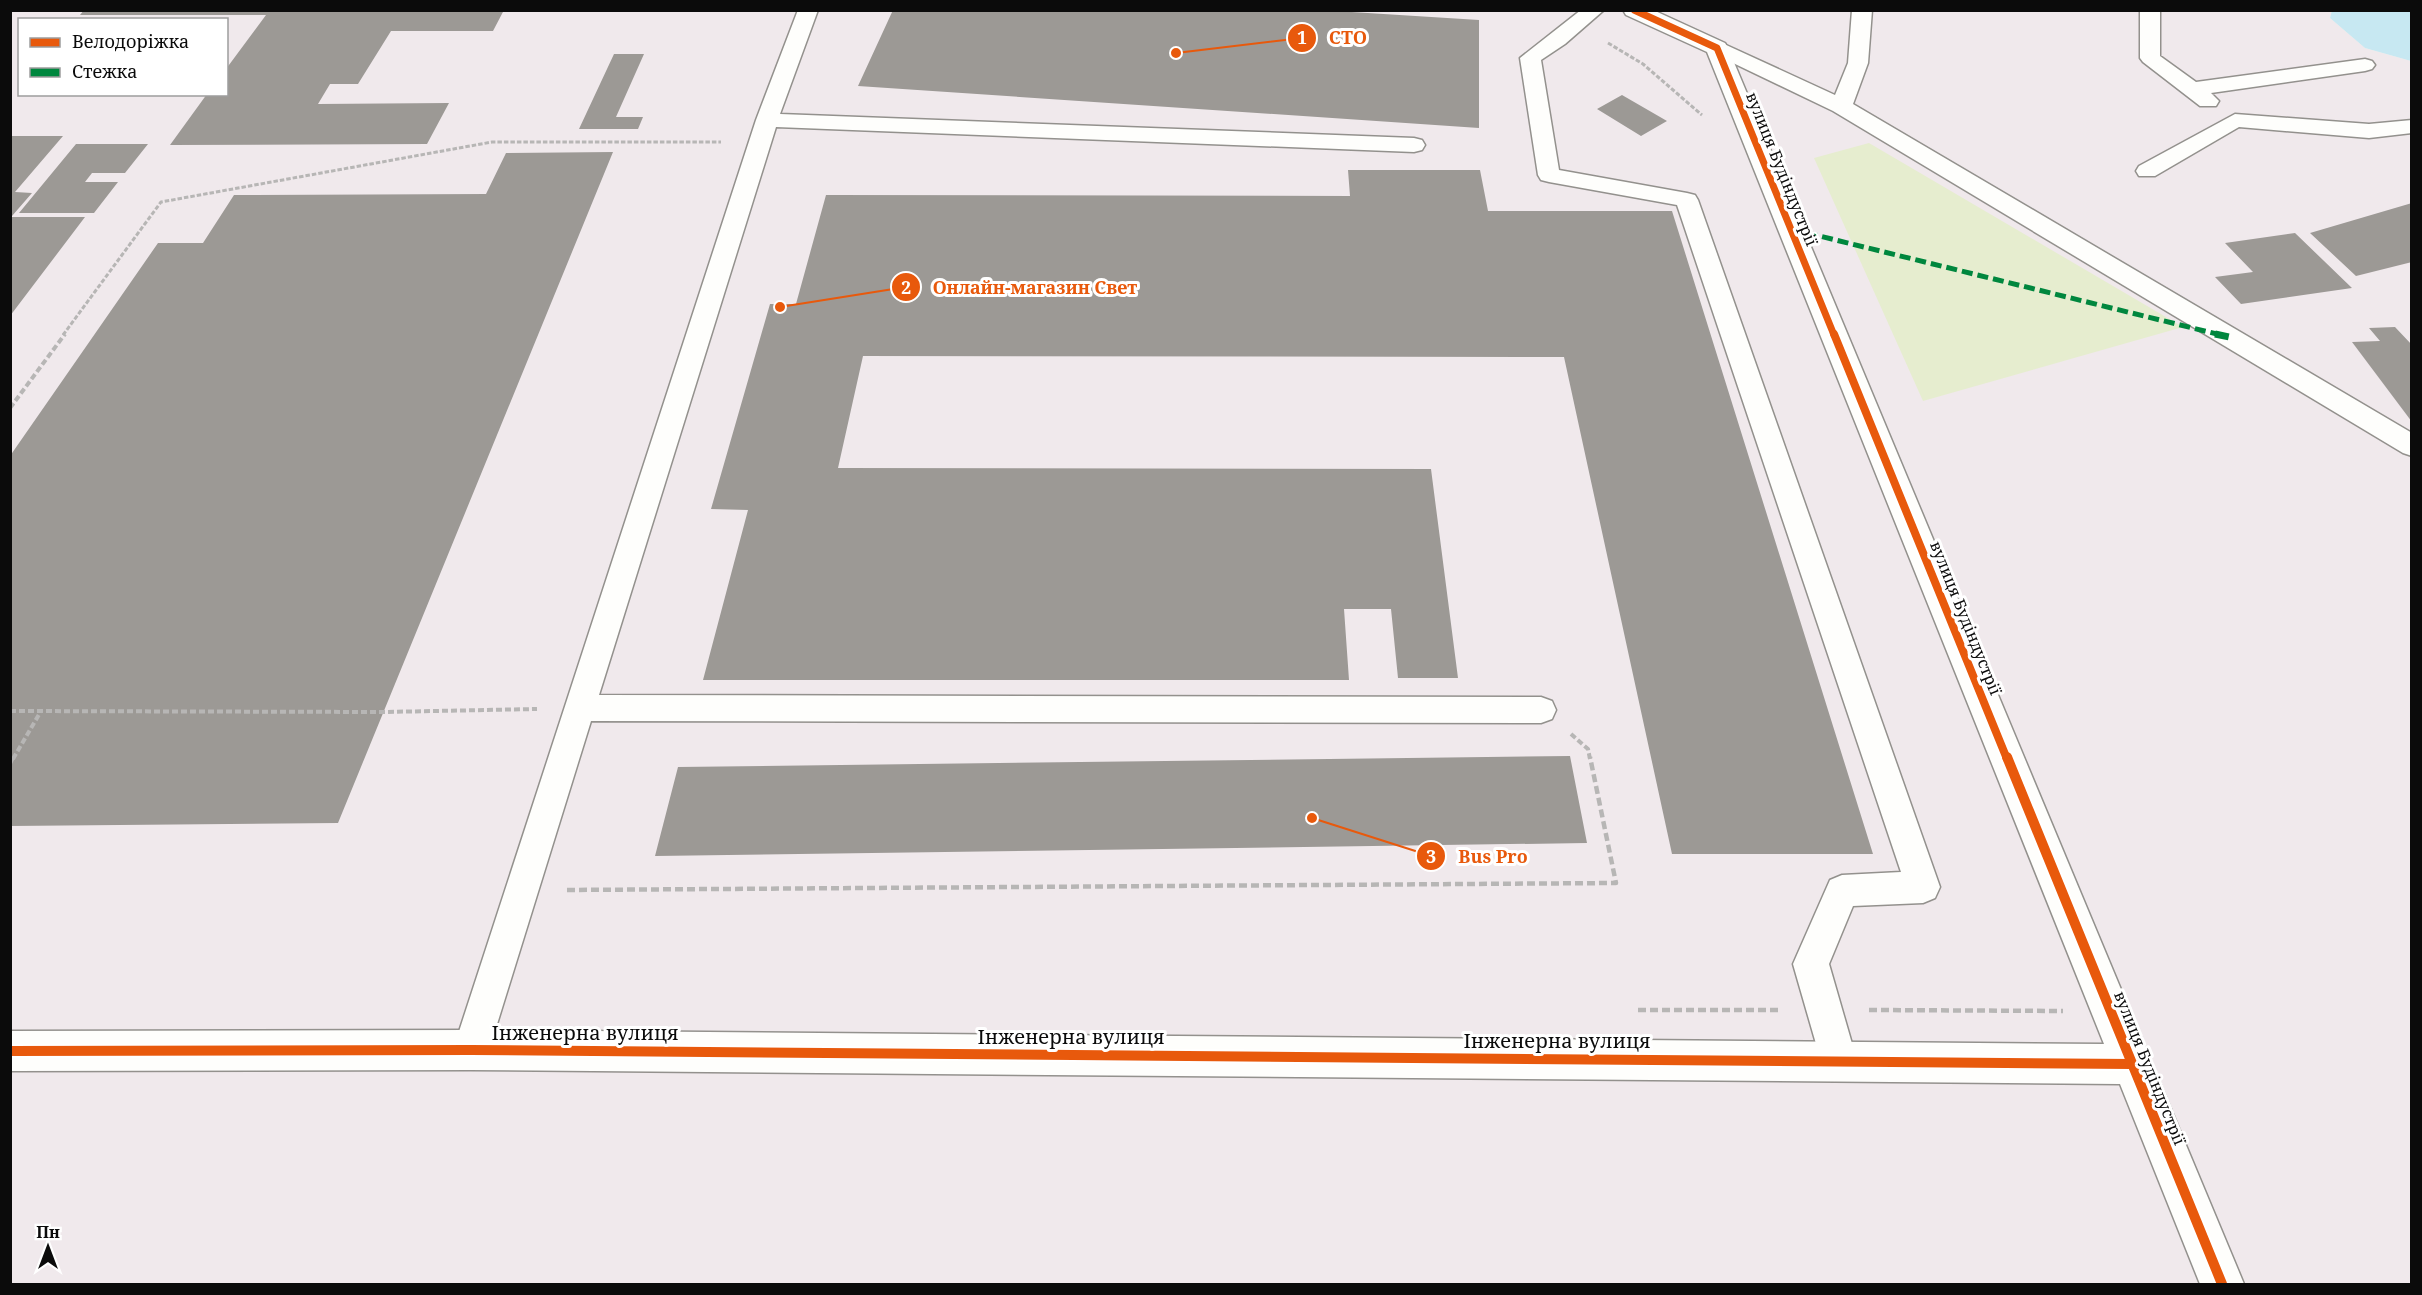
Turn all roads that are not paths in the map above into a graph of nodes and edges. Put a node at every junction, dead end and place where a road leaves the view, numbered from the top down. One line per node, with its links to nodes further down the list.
1 (808, 10): 12 (lane)
2 (1594, 10): 20 (lane)
3 (1634, 10): 6 (street)
4 (1862, 10): 9 (lane)
5 (2150, 10): 8 (lane)
6 (1717, 48): 9 (lane); 21 (street, вулиця Будіндустрії)
7 (2365, 65): 8 (lane)
8 (2192, 89): 10 (lane)
9 (1842, 106): 15 (lane)
10 (2235, 120): 11 (lane); 14 (lane)
11 (2412, 126)
12 (764, 131): 13 (lane); 16 (lane)
13 (1414, 145)
14 (2147, 171)
15 (2412, 446)
16 (580, 708): 17 (lane); 18 (lane)
17 (1541, 710)
18 (471, 1050): 19 (street, Інженерна вулиця); 20 (street, Інженерна вулиця)
19 (10, 1052)
20 (1839, 1061): 21 (street, Інженерна вулиця)
21 (2132, 1064): 22 (street, вулиця Будіндустрії)
22 (2222, 1284)

